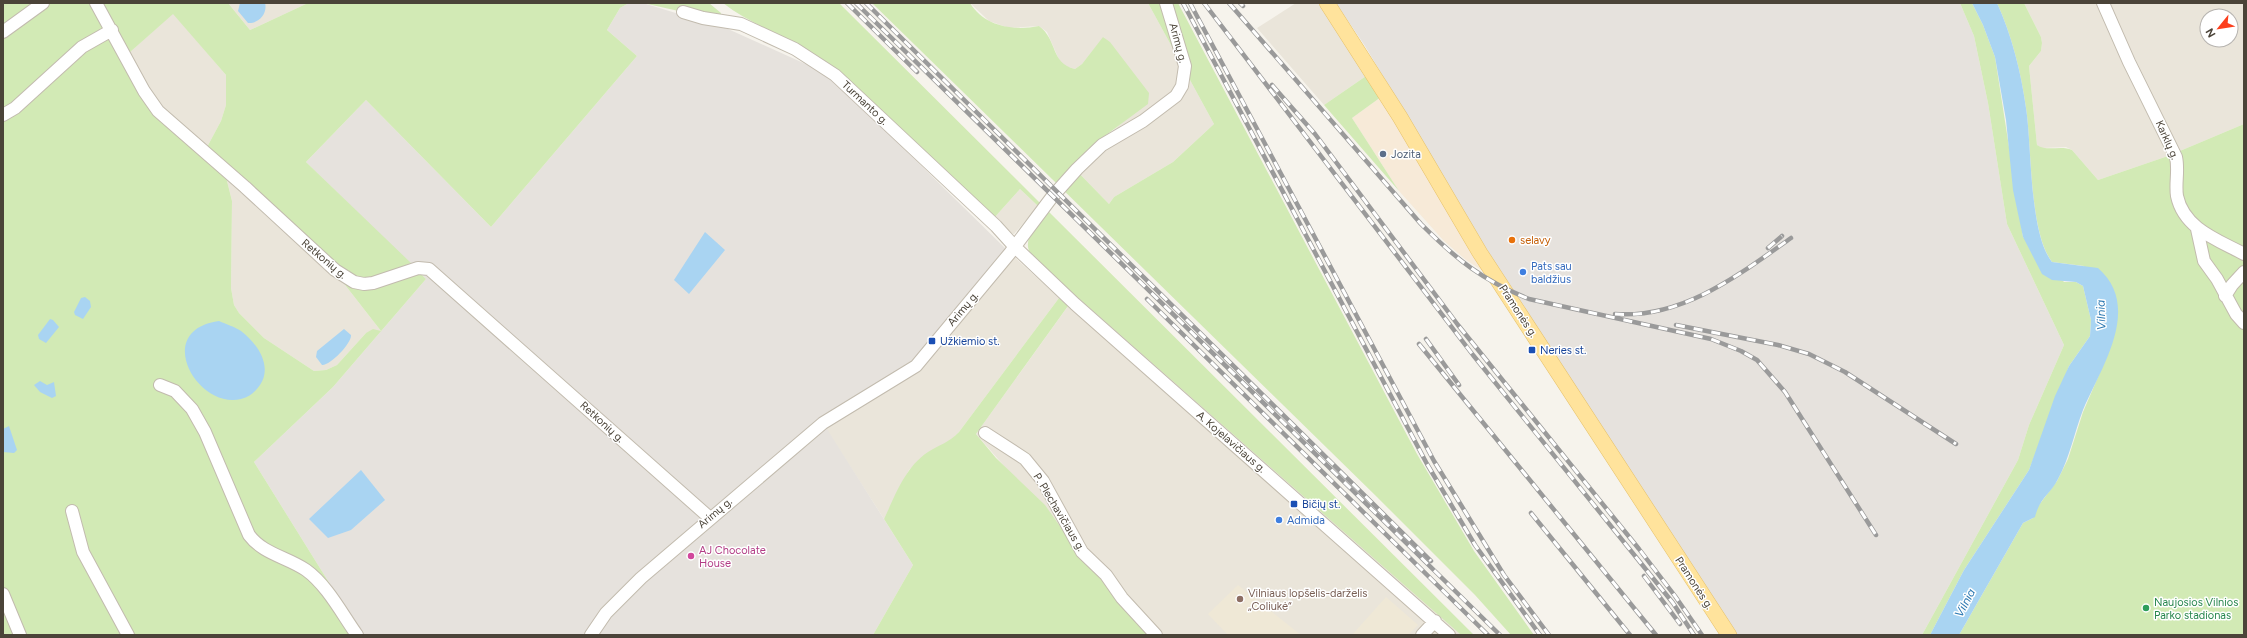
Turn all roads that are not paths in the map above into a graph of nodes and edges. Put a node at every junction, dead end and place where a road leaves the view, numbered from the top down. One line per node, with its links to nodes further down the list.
1 (43, 3): 8 (street)
2 (96, 3): 7 (street, Retkonių g.)
3 (1166, 3): 11 (street, Arimų g.)
4 (1327, 3): 29 (main road, Pramonės g.)
5 (2104, 3): 10 (street, Karklų g.)
6 (683, 12): 11 (street, Turmanto g.)
7 (112, 30): 9 (street); 19 (street, Retkonių g.)
8 (3, 32)
9 (3, 115)
10 (2197, 229): 12 (street, Karklų g.); 14 (street)
11 (1015, 247): 19 (street, Arimų g.); 21 (street, A. Kojelavičiaus g.)
12 (2244, 254)
13 (2244, 272): 14 (street)
14 (2225, 296): 15 (street)
15 (2244, 323)
16 (160, 385): 24 (street)
17 (985, 433): 26 (street, P. Plechavičiaus g.)
18 (72, 511): 23 (street)
19 (710, 518): 25 (street, Arimų g.)
20 (3, 594): 22 (street)
21 (1434, 621): 27 (street); 28 (street, A. Kojelavičiaus g.)
22 (20, 635)
23 (128, 635)
24 (357, 635)
25 (591, 635)
26 (1156, 635)
27 (1422, 635)
28 (1449, 635)
29 (1728, 635)

